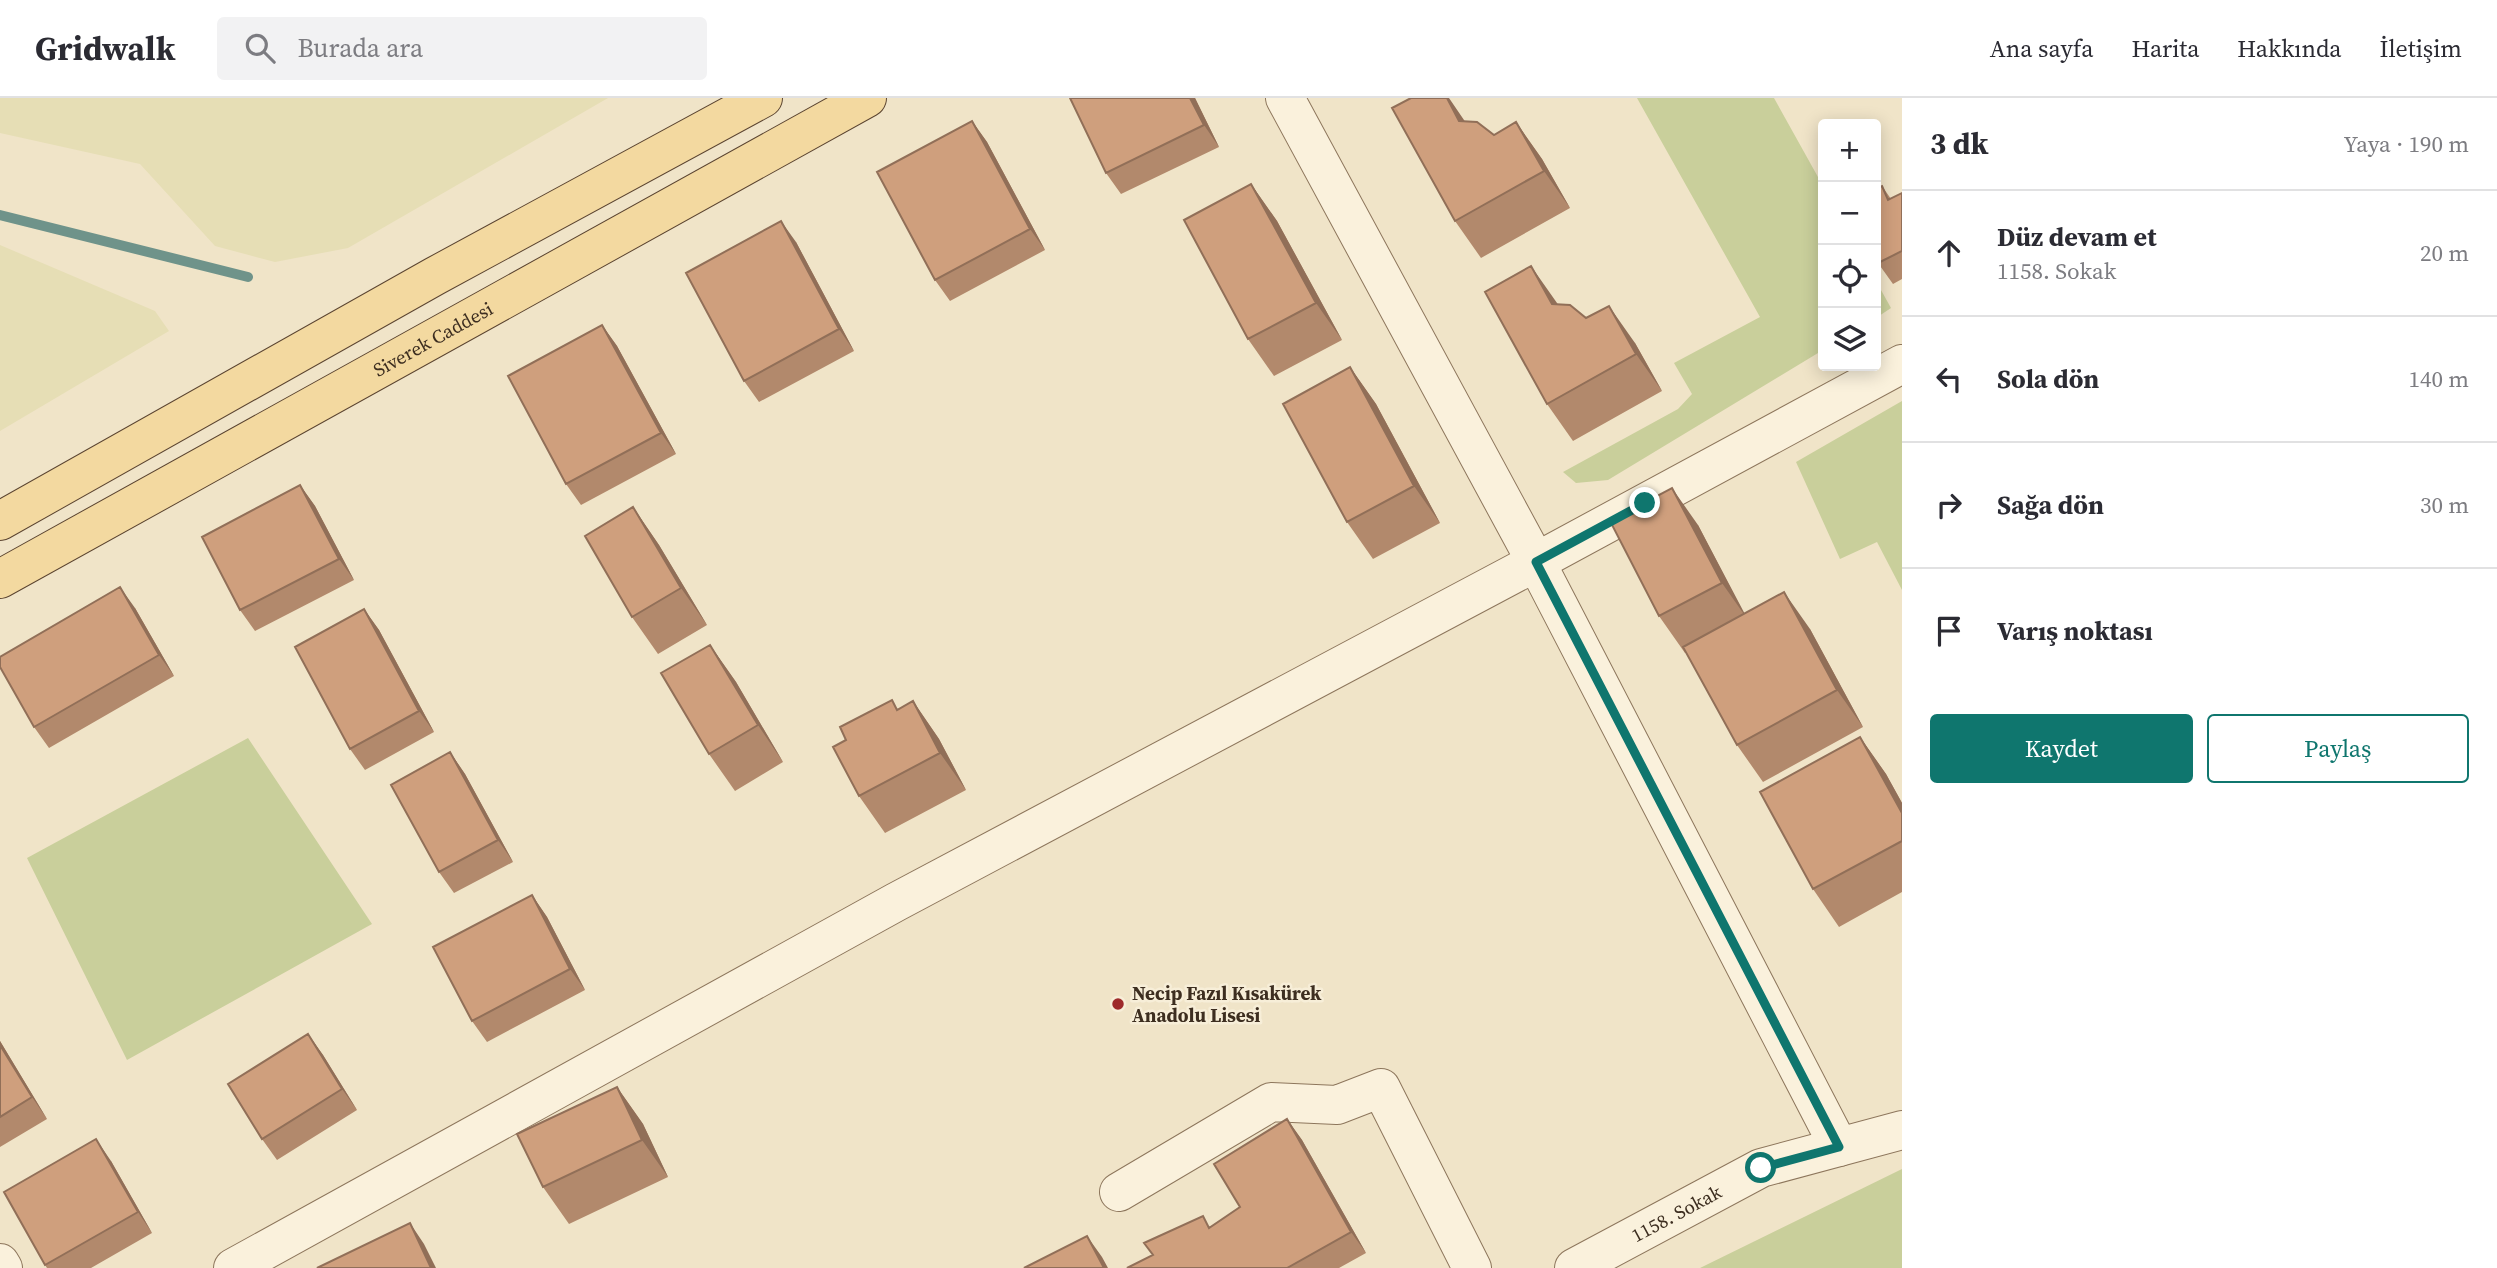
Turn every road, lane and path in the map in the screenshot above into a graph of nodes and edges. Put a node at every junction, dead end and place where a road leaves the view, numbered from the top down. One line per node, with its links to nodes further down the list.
1 (763, 98): 5 (main road)
2 (867, 98): 7 (main road, Siverek Caddesi)
3 (1285, 98): 6 (street)
4 (1902, 364): 6 (street)
5 (0, 521)
6 (1536, 562): 9 (street); 14 (street)
7 (0, 579)
8 (1902, 1130): 9 (street, 1158. Sokak)
9 (1839, 1147): 11 (street, 1158. Sokak)
10 (1119, 1192): 15 (street)
11 (1617, 1258): 16 (street, 1158. Sokak)
12 (0, 1264): 13 (street)
13 (3, 1268)
14 (233, 1268)
15 (1472, 1268)
16 (1574, 1268)

